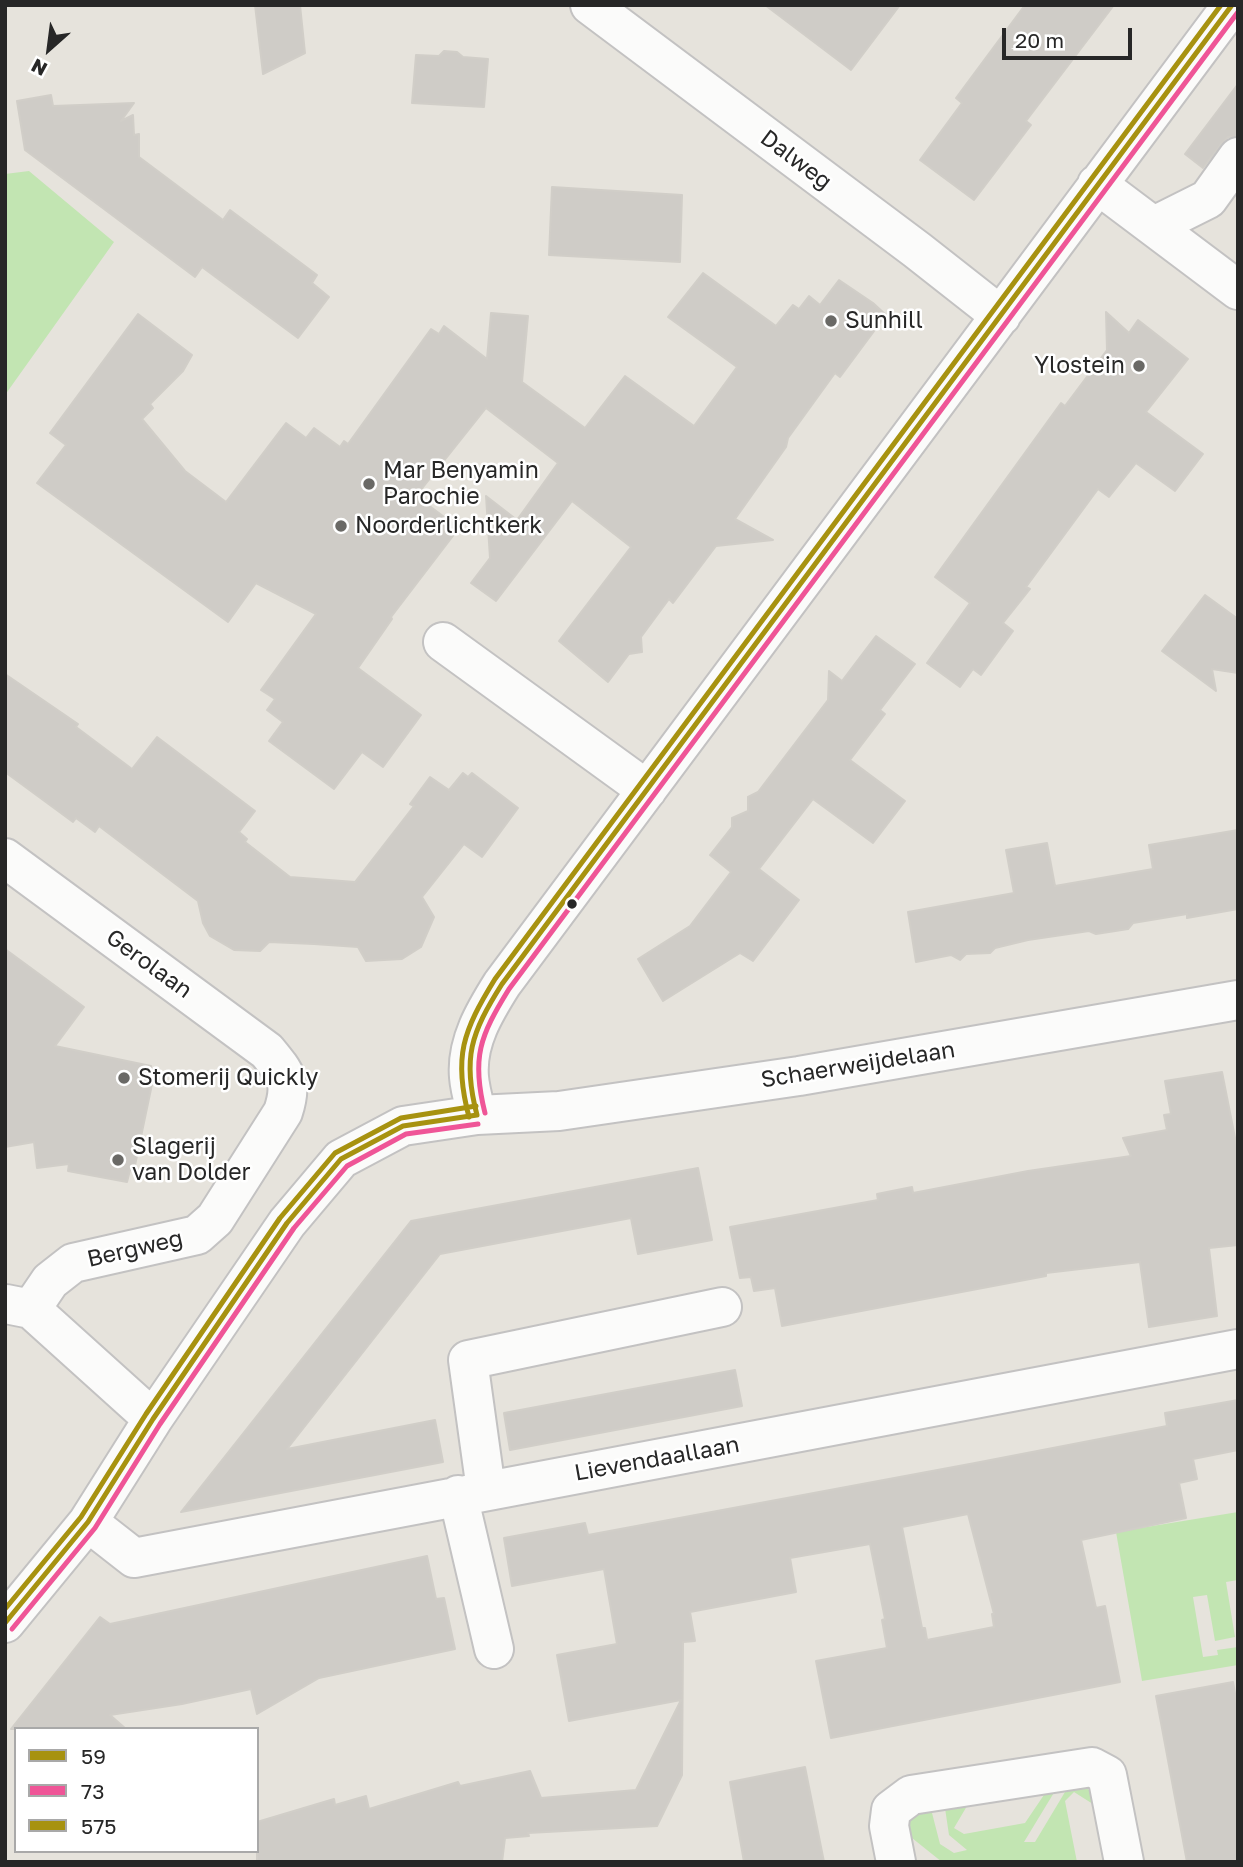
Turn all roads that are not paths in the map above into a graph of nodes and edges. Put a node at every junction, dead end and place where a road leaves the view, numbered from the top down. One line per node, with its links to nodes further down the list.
1 (590, 5): 7 (street, Dalweg)
2 (1232, 5): 4 (street)
3 (1238, 157): 5 (street)
4 (1097, 184): 5 (street); 7 (street)
5 (1154, 226): 6 (street)
6 (1238, 290)
7 (1002, 316): 9 (street)
8 (443, 642): 9 (street)
9 (647, 790): 13 (street)
10 (5, 858): 12 (street, Gerolaan)
11 (1238, 1000): 13 (street, Schaerweijdelaan)
12 (287, 1074): 14 (street, Bergweg)
13 (477, 1115): 17 (street, Schaerweijdelaan)
14 (18, 1306): 17 (street, Bergweg)
15 (722, 1307): 18 (street)
16 (1238, 1349): 18 (street, Lievendaallaan)
17 (153, 1419): 19 (street, Schaerweijdelaan)
18 (472, 1493): 19 (street, Lievendaallaan); 21 (street)
19 (88, 1522): 20 (street, Schaerweijdelaan)
20 (5, 1623)
21 (494, 1649)
22 (896, 1862): 23 (street)
23 (1124, 1862)

